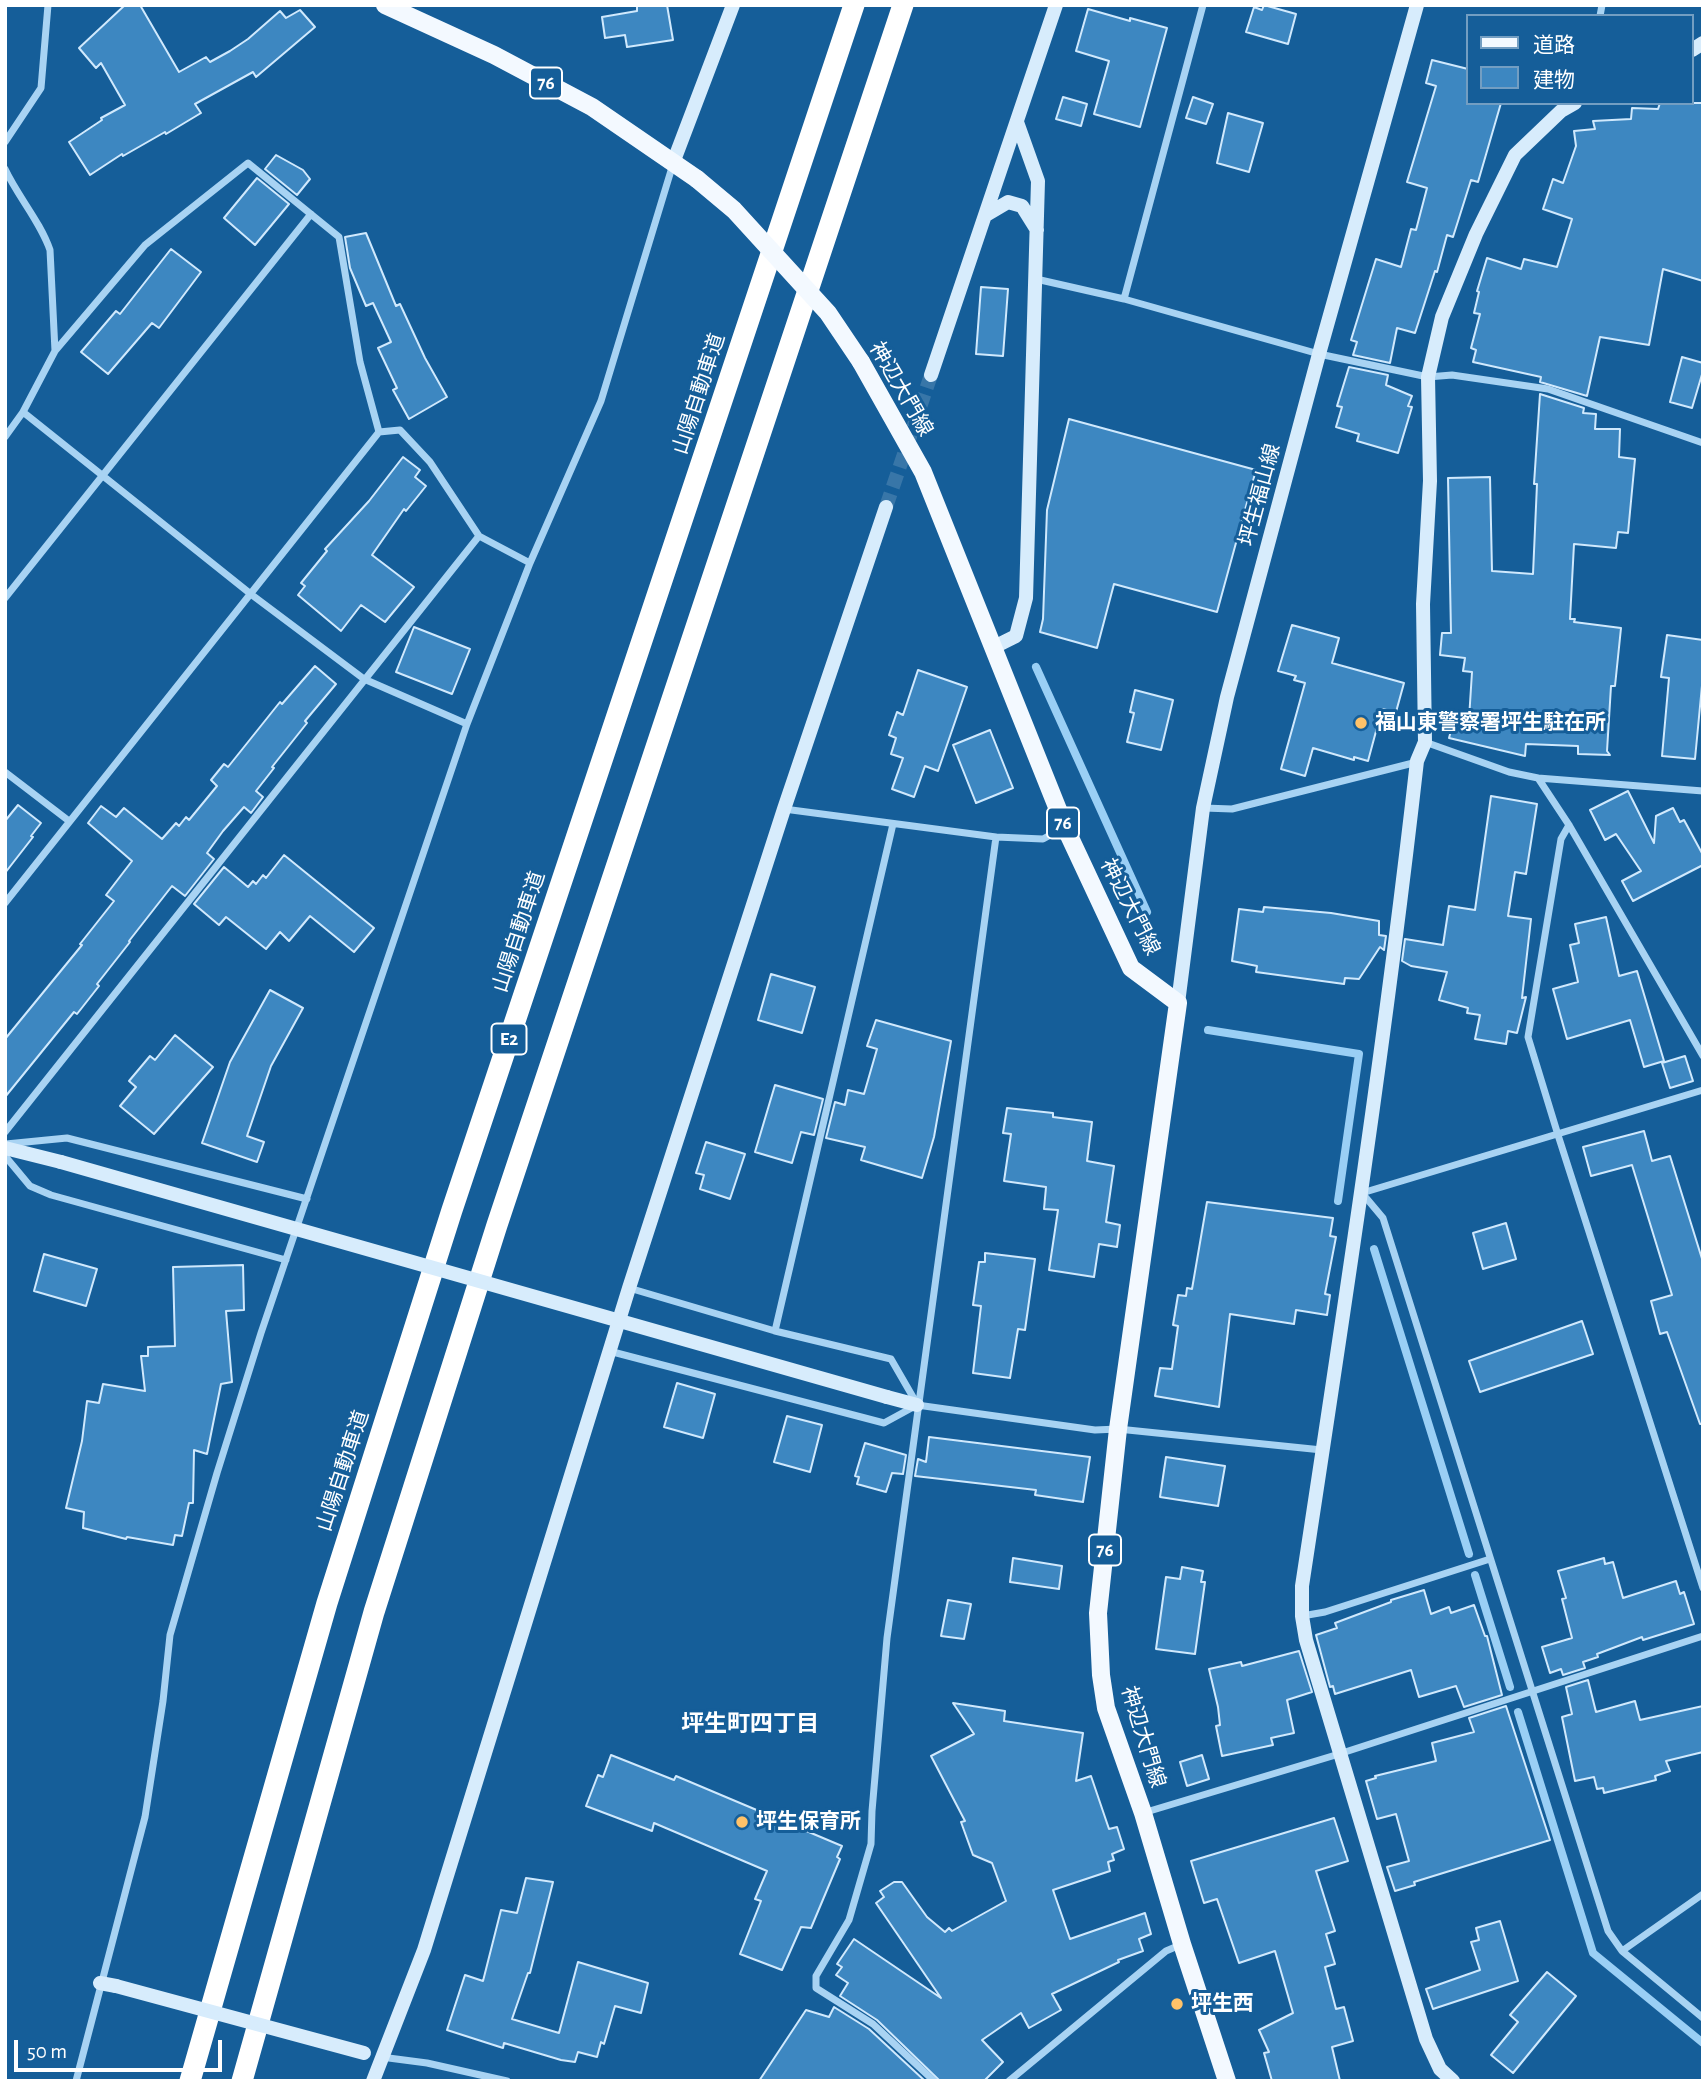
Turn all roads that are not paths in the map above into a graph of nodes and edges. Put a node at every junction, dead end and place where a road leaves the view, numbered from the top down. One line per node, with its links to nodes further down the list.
1 (48, 5): 11 (street)
2 (385, 5): 12 (main road, 神辺大門線 / 76)
3 (733, 5): 12 (street)
4 (854, 5): 79 (highway, 山陽自動車道 / E2)
5 (903, 5): 80 (highway, E2)
6 (1056, 5): 10 (street)
7 (1203, 5): 18 (street)
8 (1417, 5): 20 (street, 坪生福山線)
9 (1572, 105): 22 (street)
10 (1017, 122): 15 (street); 16 (street)
11 (5, 142)
12 (673, 163): 30 (street); 33 (main road, 神辺大門線 / 76, bridge)
13 (5, 169): 19 (street)
14 (311, 214): 19 (street); 24 (street); 27 (street)
15 (986, 215): 16 (street); 21 (street)
16 (1038, 231): 17 (street)
17 (1036, 279): 18 (street); 33 (street)
18 (1124, 299): 20 (street)
19 (55, 351): 23 (street)
20 (1319, 354): 22 (street); 41 (street, 坪生福山線)
21 (931, 375)
22 (1429, 377): 26 (street); 36 (street)
23 (23, 412): 25 (street); 27 (street)
24 (379, 432): 29 (street); 31 (street)
25 (5, 437)
26 (1703, 443)
27 (102, 475): 31 (street); 32 (street)
28 (886, 507): 42 (street)
29 (479, 536): 30 (street); 34 (street)
30 (530, 563): 35 (street)
31 (252, 595): 34 (street); 43 (street)
32 (5, 598)
33 (994, 647): 46 (main road, 神辺大門線 / 76)
34 (365, 679): 35 (street); 52 (street)
35 (467, 724): 57 (street)
36 (1424, 742): 37 (street); 39 (street)
37 (1417, 761): 41 (street); 56 (street)
38 (5, 772): 43 (street)
39 (1538, 778): 40 (street); 45 (street)
40 (1703, 791)
41 (1203, 808): 49 (street, 坪生福山線)
42 (783, 809): 44 (street); 59 (street)
43 (69, 821): 48 (street)
44 (893, 824): 47 (street); 60 (street)
45 (1569, 825): 50 (street); 53 (street)
46 (1065, 827): 47 (street); 49 (main road, 神辺大門線 / 76)
47 (996, 837): 62 (street)
48 (5, 902)
49 (1178, 1003): 63 (main road, 神辺大門線 / 76)
50 (1703, 1056)
51 (1703, 1090): 53 (street)
52 (5, 1132)
53 (1558, 1136): 56 (street); 66 (street)
54 (5, 1146): 57 (street); 62 (street, bridge)
55 (5, 1156): 58 (street)
56 (1362, 1194): 64 (street); 65 (street)
57 (307, 1199): 58 (street)
58 (286, 1260): 75 (street)
59 (629, 1288): 60 (street); 61 (street)
60 (775, 1331): 62 (street)
61 (609, 1351): 62 (street); 77 (street)
62 (918, 1405): 63 (street); 83 (street)
63 (1118, 1429): 64 (street); 71 (main road, 神辺大門線 / 76)
64 (1323, 1450): 67 (street)
65 (1490, 1559): 67 (street); 69 (street)
66 (1703, 1588)
67 (1301, 1616): 70 (street)
68 (1703, 1636): 69 (street)
69 (1532, 1692): 70 (street); 74 (street)
70 (1339, 1754): 71 (street); 86 (street)
71 (1143, 1813): 73 (main road, 神辺大門線 / 76)
72 (1703, 1894): 74 (street)
73 (1182, 1944): 84 (street); 85 (main road, 神辺大門線 / 76)
74 (1622, 1951): 76 (street)
75 (100, 1983): 77 (street, bridge); 78 (street)
76 (1703, 2018)
77 (381, 2057): 81 (street); 82 (street)
78 (76, 2081)
79 (190, 2081)
80 (242, 2081)
81 (373, 2081)
82 (507, 2081)
83 (934, 2081)
84 (1009, 2081)
85 (1227, 2081)
86 (1453, 2081)

